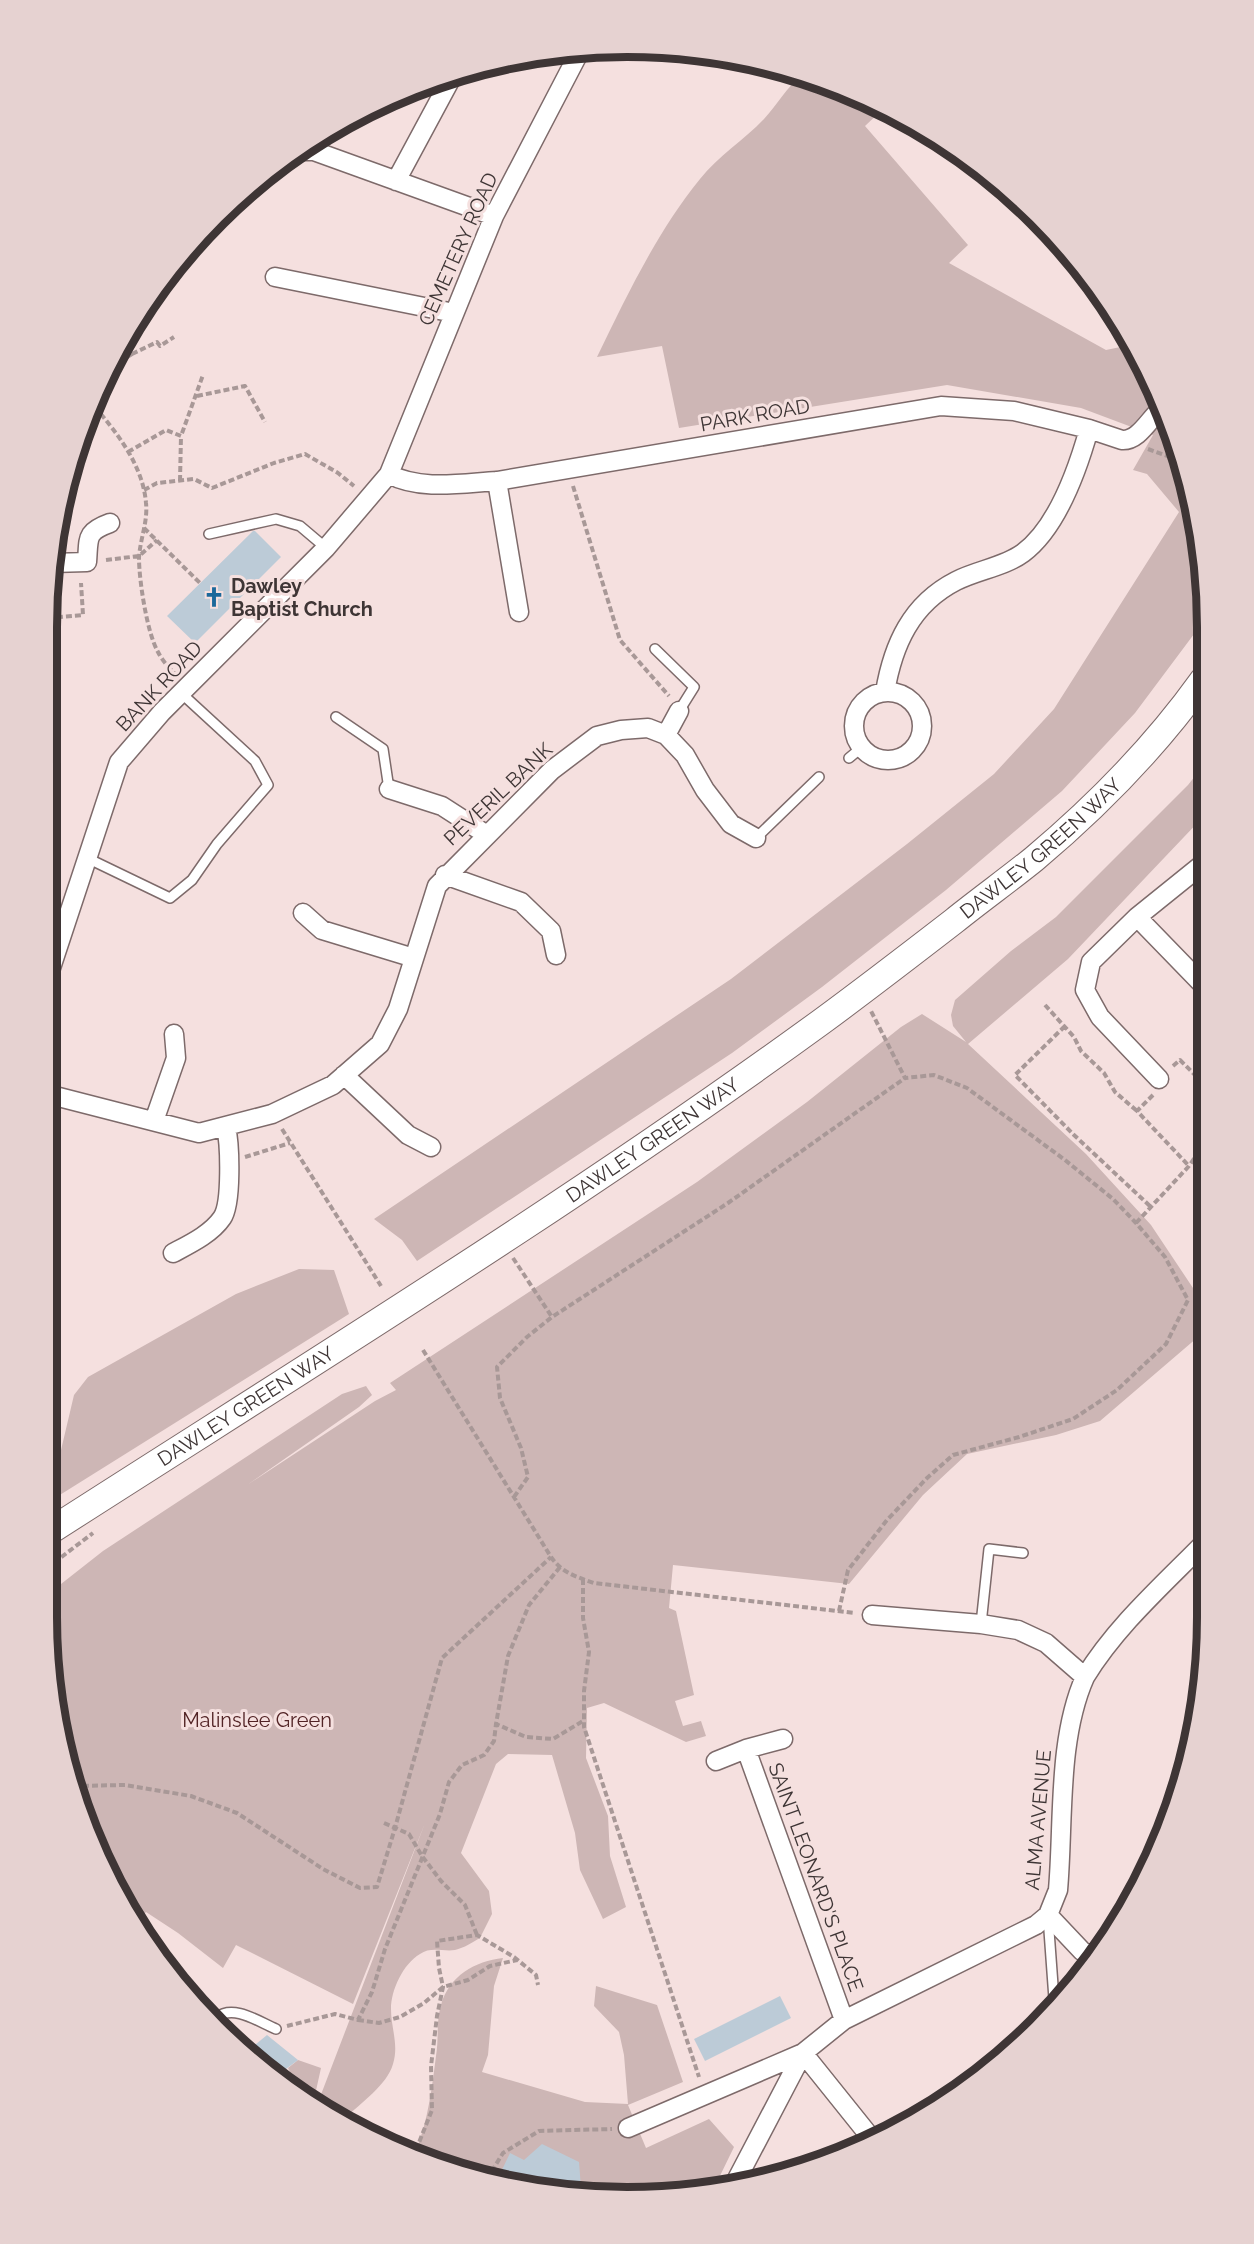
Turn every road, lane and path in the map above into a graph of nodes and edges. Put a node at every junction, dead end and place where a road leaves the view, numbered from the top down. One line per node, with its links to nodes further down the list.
1 (576, 59): 5 (street, CEMETERY ROAD)
2 (447, 86): 4 (street)
3 (313, 151): 4 (street)
4 (396, 181): 5 (street)
5 (494, 216): 7 (street, CEMETERY ROAD)
6 (274, 277): 7 (street)
7 (454, 313): 23 (street, CEMETERY ROAD)
8 (174, 338): 10 (path)
9 (129, 349): 10 (path)
10 (132, 354): 11 (path)
11 (124, 359)
12 (203, 375): 13 (path)
13 (197, 396): 16 (path); 18 (path)
14 (99, 412): 20 (path)
15 (1155, 415): 19 (street)
16 (265, 422)
17 (1089, 429): 19 (street, PARK ROAD); 22 (street, PARK ROAD); 43 (street)
18 (181, 436): 20 (path); 24 (path)
19 (1127, 440): 21 (path)
20 (128, 452): 26 (path)
21 (1171, 457)
22 (568, 469): 25 (street, PARK ROAD); 44 (path)
23 (389, 474): 25 (street, PARK ROAD); 27 (street, BANK ROAD)
24 (180, 481): 26 (path); 27 (path)
25 (497, 482): 38 (street)
26 (144, 490): 29 (path)
27 (369, 498): 32 (street, BANK ROAD)
28 (110, 523): 34 (street)
29 (144, 528): 31 (path); 33 (path)
30 (209, 534): 32 (lane)
31 (157, 540): 33 (path); 37 (path)
32 (326, 549): 42 (street, BANK ROAD)
33 (140, 556): 34 (path); 42 (path)
34 (87, 562): 35 (street)
35 (61, 563)
36 (81, 583): 39 (path)
37 (200, 583)
38 (519, 612)
39 (57, 617)
40 (655, 649): 44 (lane)
41 (1197, 688): 86 (main road, DAWLEY GREEN WAY)
42 (183, 690): 51 (street, BANK ROAD); 51 (lane)
43 (885, 692): 43 (street)
44 (680, 711): 46 (street)
45 (336, 717): 48 (lane)
46 (666, 735): 49 (street, PEVERIL BANK); 50 (street)
47 (819, 777): 50 (lane)
48 (389, 789): 49 (street)
49 (487, 835): 53 (street, PEVERIL BANK)
50 (756, 838)
51 (87, 858): 56 (street, BANK ROAD)
52 (1197, 869): 55 (street)
53 (445, 875): 57 (street); 58 (street, PEVERIL BANK)
54 (303, 913): 58 (street)
55 (1137, 917): 59 (street); 67 (street)
56 (57, 950)
57 (556, 955)
58 (414, 958): 64 (street, PEVERIL BANK)
59 (1197, 980)
60 (1045, 1005): 62 (path)
61 (871, 1011): 66 (path)
62 (1065, 1026): 69 (path); 78 (path)
63 (174, 1034): 71 (street)
64 (344, 1076): 70 (street, PEVERIL BANK); 74 (street)
65 (1197, 1077): 67 (path)
66 (905, 1078): 79 (path); 83 (path)
67 (1159, 1079): 69 (path)
68 (57, 1097): 71 (street, PEVERIL BANK)
69 (1137, 1111): 77 (path)
70 (272, 1114): 72 (street, PEVERIL BANK); 73 (path)
71 (154, 1121): 72 (street, PEVERIL BANK)
72 (226, 1127): 76 (street)
73 (290, 1143): 76 (path); 82 (path)
74 (431, 1147)
75 (1197, 1154): 77 (path)
76 (230, 1162): 80 (street)
77 (1189, 1166): 78 (path)
78 (1150, 1207): 79 (path)
79 (1136, 1223): 92 (path)
80 (173, 1253)
81 (512, 1257): 83 (path)
82 (381, 1286)
83 (552, 1317): 85 (path)
84 (423, 1350): 85 (path)
85 (514, 1497): 89 (path)
86 (57, 1527)
87 (1197, 1550): 95 (street, ALMA AVENUE)
88 (1023, 1553): 94 (lane)
89 (551, 1557): 90 (path); 103 (path)
90 (560, 1567): 91 (path); 97 (path)
91 (583, 1579): 92 (path); 96 (path)
92 (839, 1611): 93 (path)
93 (872, 1615): 94 (street)
94 (981, 1624): 95 (street)
95 (1085, 1677): 105 (street, ALMA AVENUE)
96 (584, 1720): 97 (path); 117 (path)
97 (496, 1724): 104 (path)
98 (783, 1739): 99 (street)
99 (746, 1749): 100 (street); 114 (street, SAINT LEONARD'S PLACE)
100 (716, 1761)
101 (82, 1785): 103 (path)
102 (384, 1823): 103 (path)
103 (395, 1828): 104 (path)
104 (422, 1856): 106 (path); 113 (path)
105 (1048, 1915): 107 (street); 111 (lane); 114 (street, ALMA AVENUE)
106 (477, 1935): 108 (path); 110 (path)
107 (1087, 1953)
108 (517, 1960): 109 (path); 110 (path)
109 (538, 1985)
110 (443, 1987): 113 (path); 120 (path)
111 (1054, 1995)
112 (220, 2016): 115 (lane)
113 (358, 2020): 115 (path)
114 (844, 2020): 116 (street, ALMA AVENUE)
115 (276, 2029)
116 (802, 2053): 117 (street, ALMA AVENUE); 119 (street); 122 (street, ALMA AVENUE)
117 (705, 2095): 118 (street, ALMA AVENUE)
118 (628, 2128): 121 (path)
119 (867, 2133)
120 (417, 2147)
121 (492, 2171)
122 (739, 2176)

